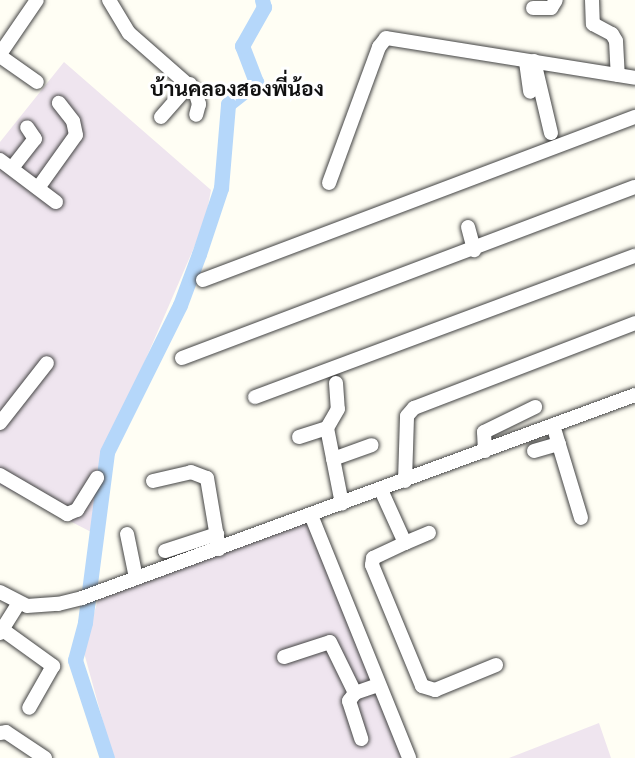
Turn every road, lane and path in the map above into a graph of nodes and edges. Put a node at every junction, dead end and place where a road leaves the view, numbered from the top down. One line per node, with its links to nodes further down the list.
1 (37, 0): 6 (street)
2 (109, 0): 11 (street)
3 (556, 0): 5 (street)
4 (592, 0): 8 (street)
5 (533, 8)
6 (0, 55): 10 (street)
7 (530, 61): 8 (street); 12 (street); 18 (street); 21 (street)
8 (618, 75): 9 (street)
9 (635, 78)
10 (37, 81)
11 (190, 84): 14 (street); 15 (street)
12 (530, 92)
13 (59, 103): 22 (street)
14 (196, 115)
15 (161, 117)
16 (635, 117): 28 (street)
17 (27, 127): 20 (street)
18 (551, 133)
19 (0, 160): 20 (street)
20 (12, 168): 22 (street)
21 (329, 183)
22 (38, 188): 24 (street)
23 (635, 188): 26 (street)
24 (56, 202)
25 (468, 227): 26 (street)
26 (474, 250): 30 (street)
27 (635, 256): 34 (street)
28 (203, 280)
29 (635, 323): 48 (street)
30 (182, 358)
31 (47, 363): 36 (street)
32 (336, 383): 38 (street)
33 (635, 395): 37 (street)
34 (255, 396)
35 (535, 407): 42 (street)
36 (0, 423)
37 (553, 425): 40 (street); 42 (street)
38 (327, 428): 39 (street); 44 (street)
39 (299, 437)
40 (559, 444): 43 (street); 52 (street)
41 (372, 445): 44 (street)
42 (485, 450): 48 (street)
43 (534, 451)
44 (333, 459): 50 (street)
45 (0, 475): 46 (street)
46 (97, 478)
47 (153, 481): 55 (street)
48 (405, 481): 49 (street)
49 (381, 490): 50 (street); 56 (street)
50 (342, 504): 51 (street)
51 (311, 515): 57 (street); 65 (street)
52 (581, 518)
53 (429, 533): 56 (street)
54 (127, 534): 59 (street)
55 (217, 534): 57 (street); 58 (street)
56 (405, 543): 64 (street)
57 (219, 549): 59 (street)
58 (165, 551)
59 (136, 578): 61 (street)
60 (0, 592): 61 (street)
61 (18, 604): 62 (street)
62 (1, 632): 67 (street)
63 (284, 657): 66 (street)
64 (496, 665)
65 (378, 685): 66 (street); 71 (street)
66 (355, 693): 69 (street)
67 (29, 708)
68 (0, 733): 70 (street)
69 (361, 739)
70 (45, 758)
71 (410, 758)

